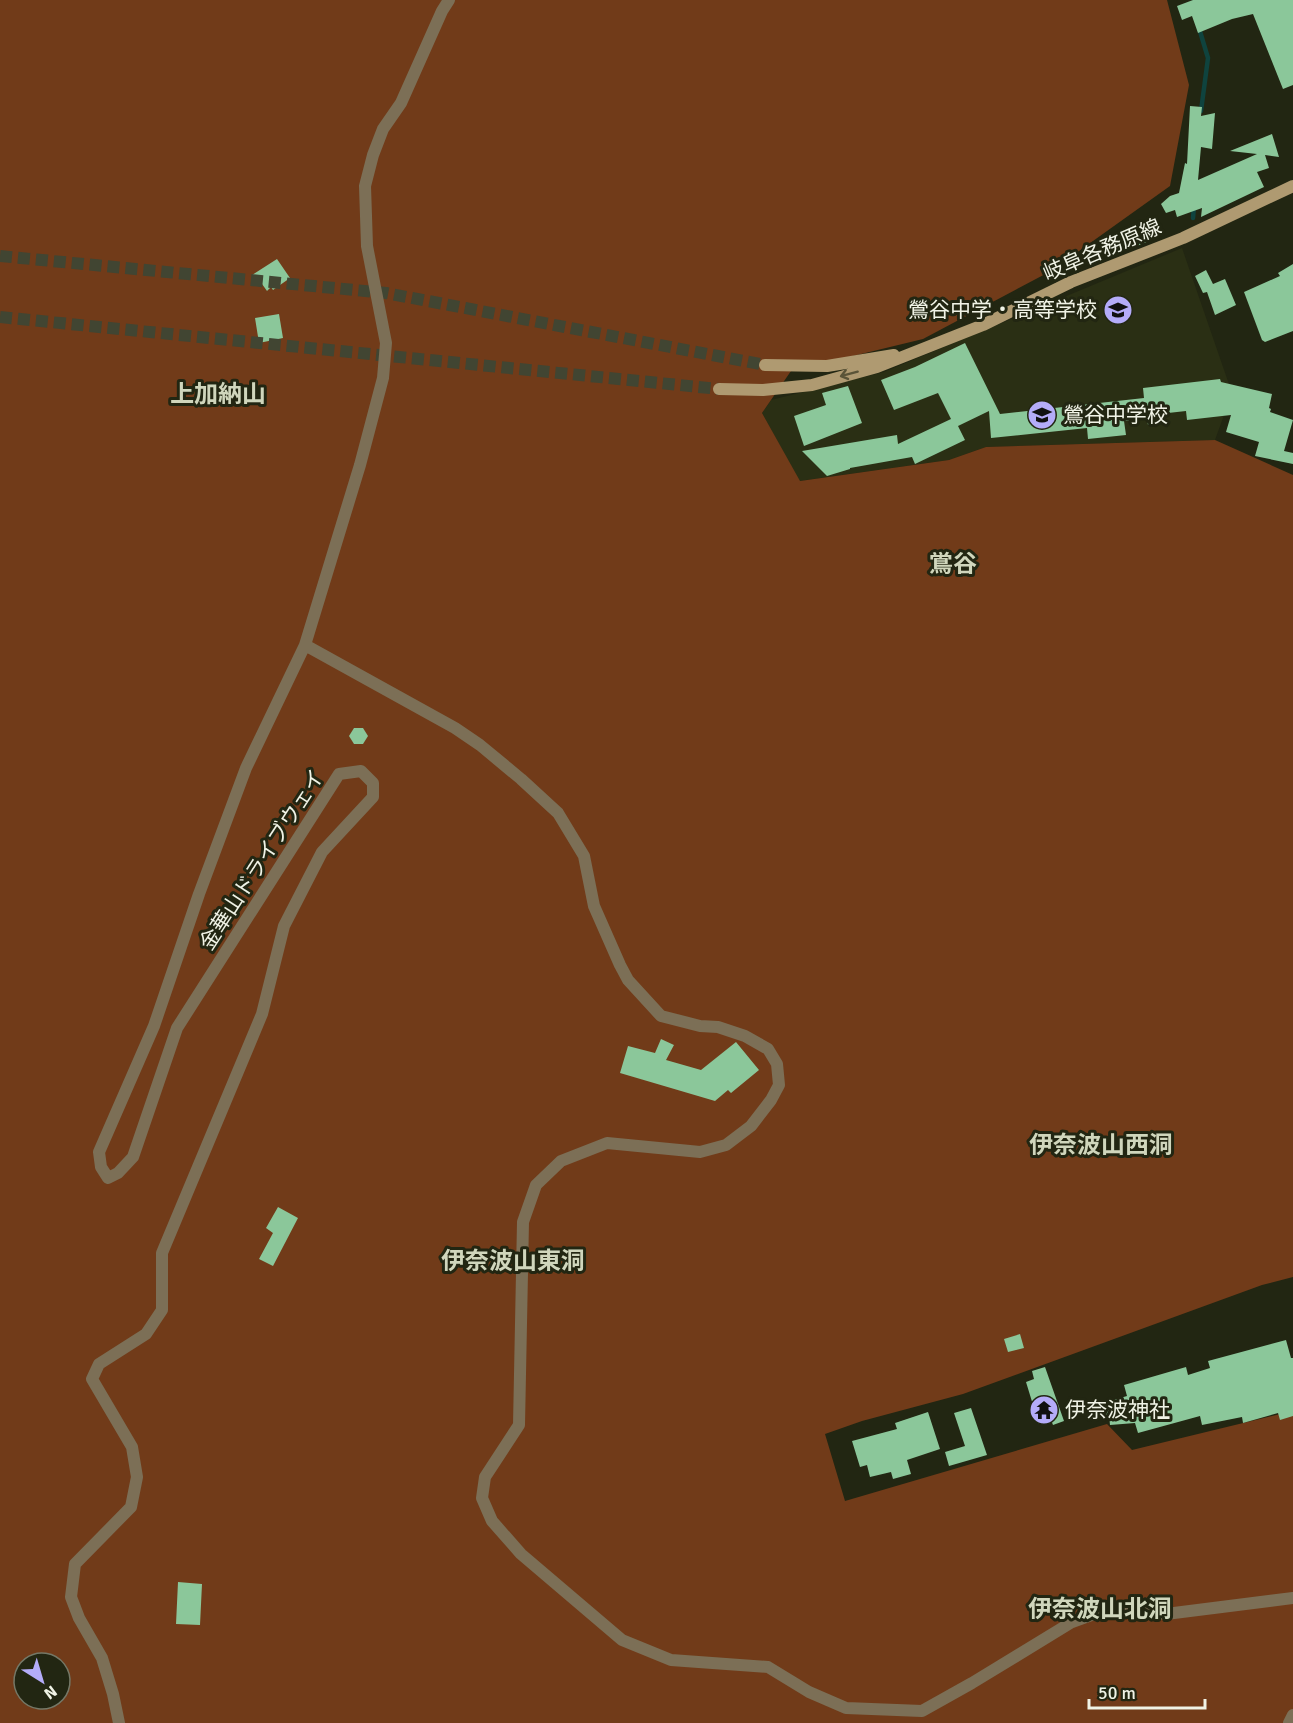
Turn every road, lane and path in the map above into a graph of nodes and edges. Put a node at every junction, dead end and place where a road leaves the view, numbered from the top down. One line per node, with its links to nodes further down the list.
1 (449, 0): 6 (street, 金華山ドライブウェイ)
2 (1293, 186): 3 (main road, 岐阜各務原線)
3 (924, 350): 4 (main road, 岐阜各務原線); 5 (main road, 岐阜各務原線, one-way to 5)
4 (765, 365)
5 (720, 388)
6 (305, 645): 7 (street); 9 (street, 金華山ドライブウェイ)
7 (1293, 1598)
8 (1293, 1715): 10 (street)
9 (119, 1723)
10 (1289, 1723)

